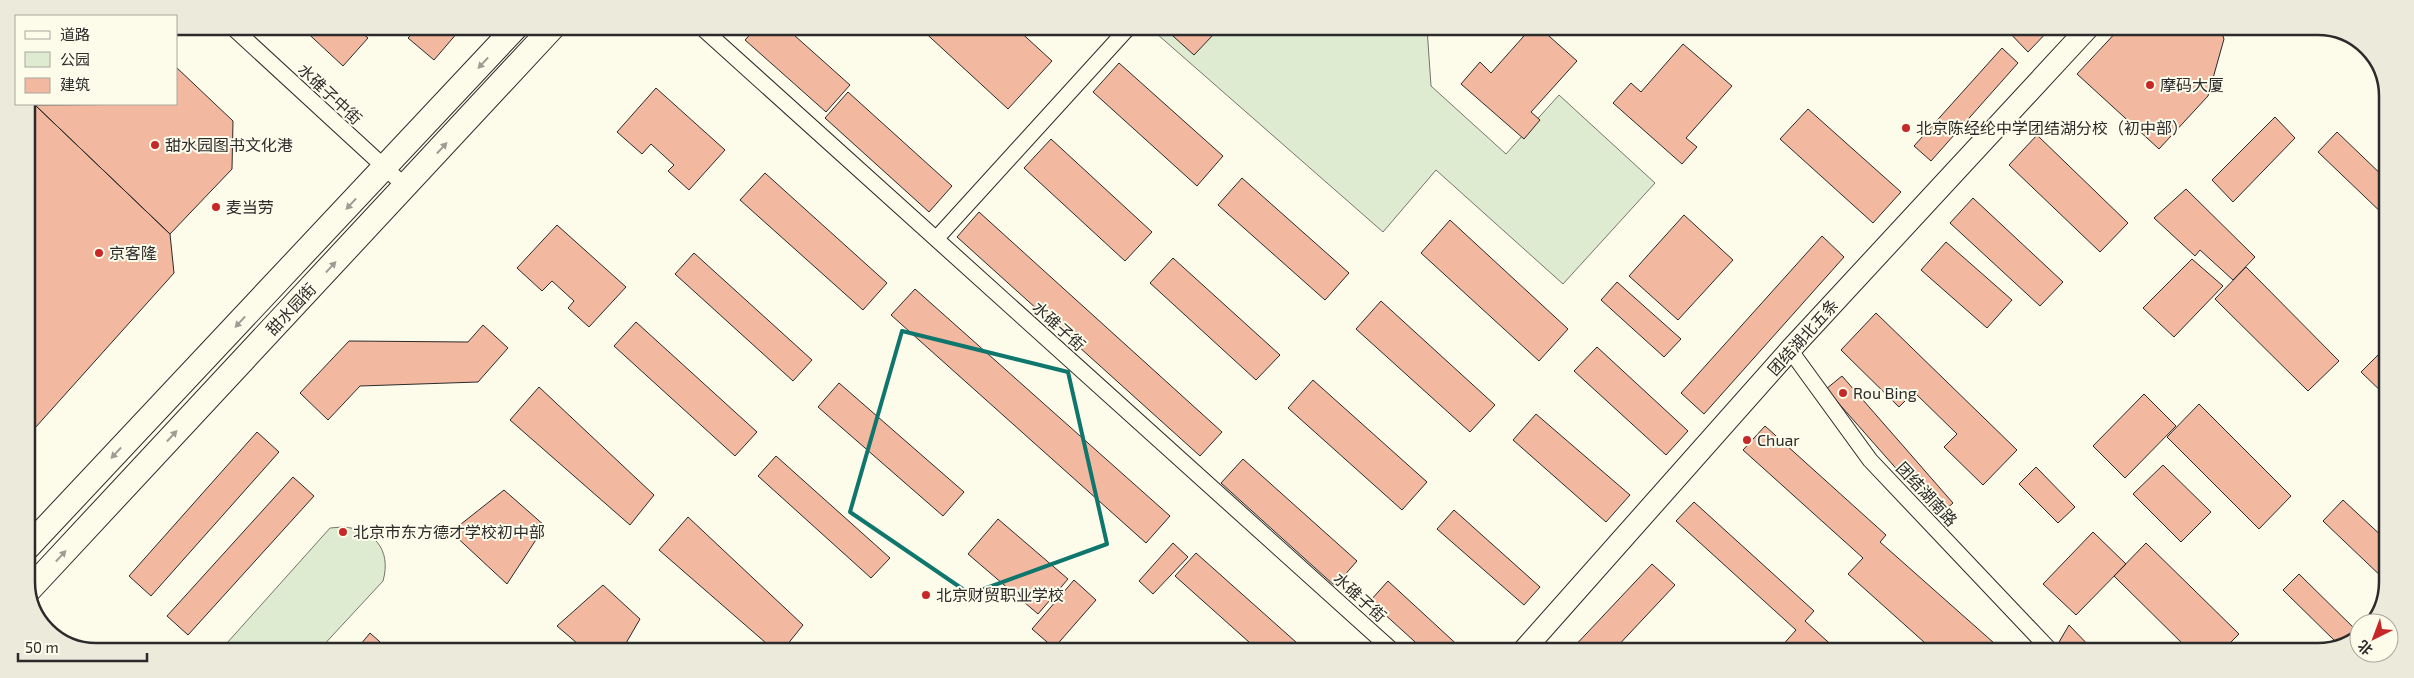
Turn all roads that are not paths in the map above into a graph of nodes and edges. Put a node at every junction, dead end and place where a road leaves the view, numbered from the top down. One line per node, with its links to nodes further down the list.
1 (241, 35): 7 (street, 水碓子中街)
2 (509, 35): 7 (main road, 甜水园街, one-way to 7)
3 (546, 35): 8 (main road, 甜水园街, one-way to 3)
4 (710, 35): 9 (street, 水碓子街)
5 (1122, 35): 9 (street)
6 (2082, 35): 10 (street, 团结湖北五条)
7 (385, 169): 8 (street, 水碓子中街); 11 (main road, 甜水园街, one-way to 11)
8 (406, 187): 12 (main road, 甜水园街, one-way to 8)
9 (936, 239): 13 (street, 水碓子街)
10 (1790, 350): 14 (street, 团结湖北五条); 15 (street, 团结湖南路)
11 (35, 539)
12 (35, 584)
13 (1384, 643)
14 (1530, 643)
15 (2043, 643)

